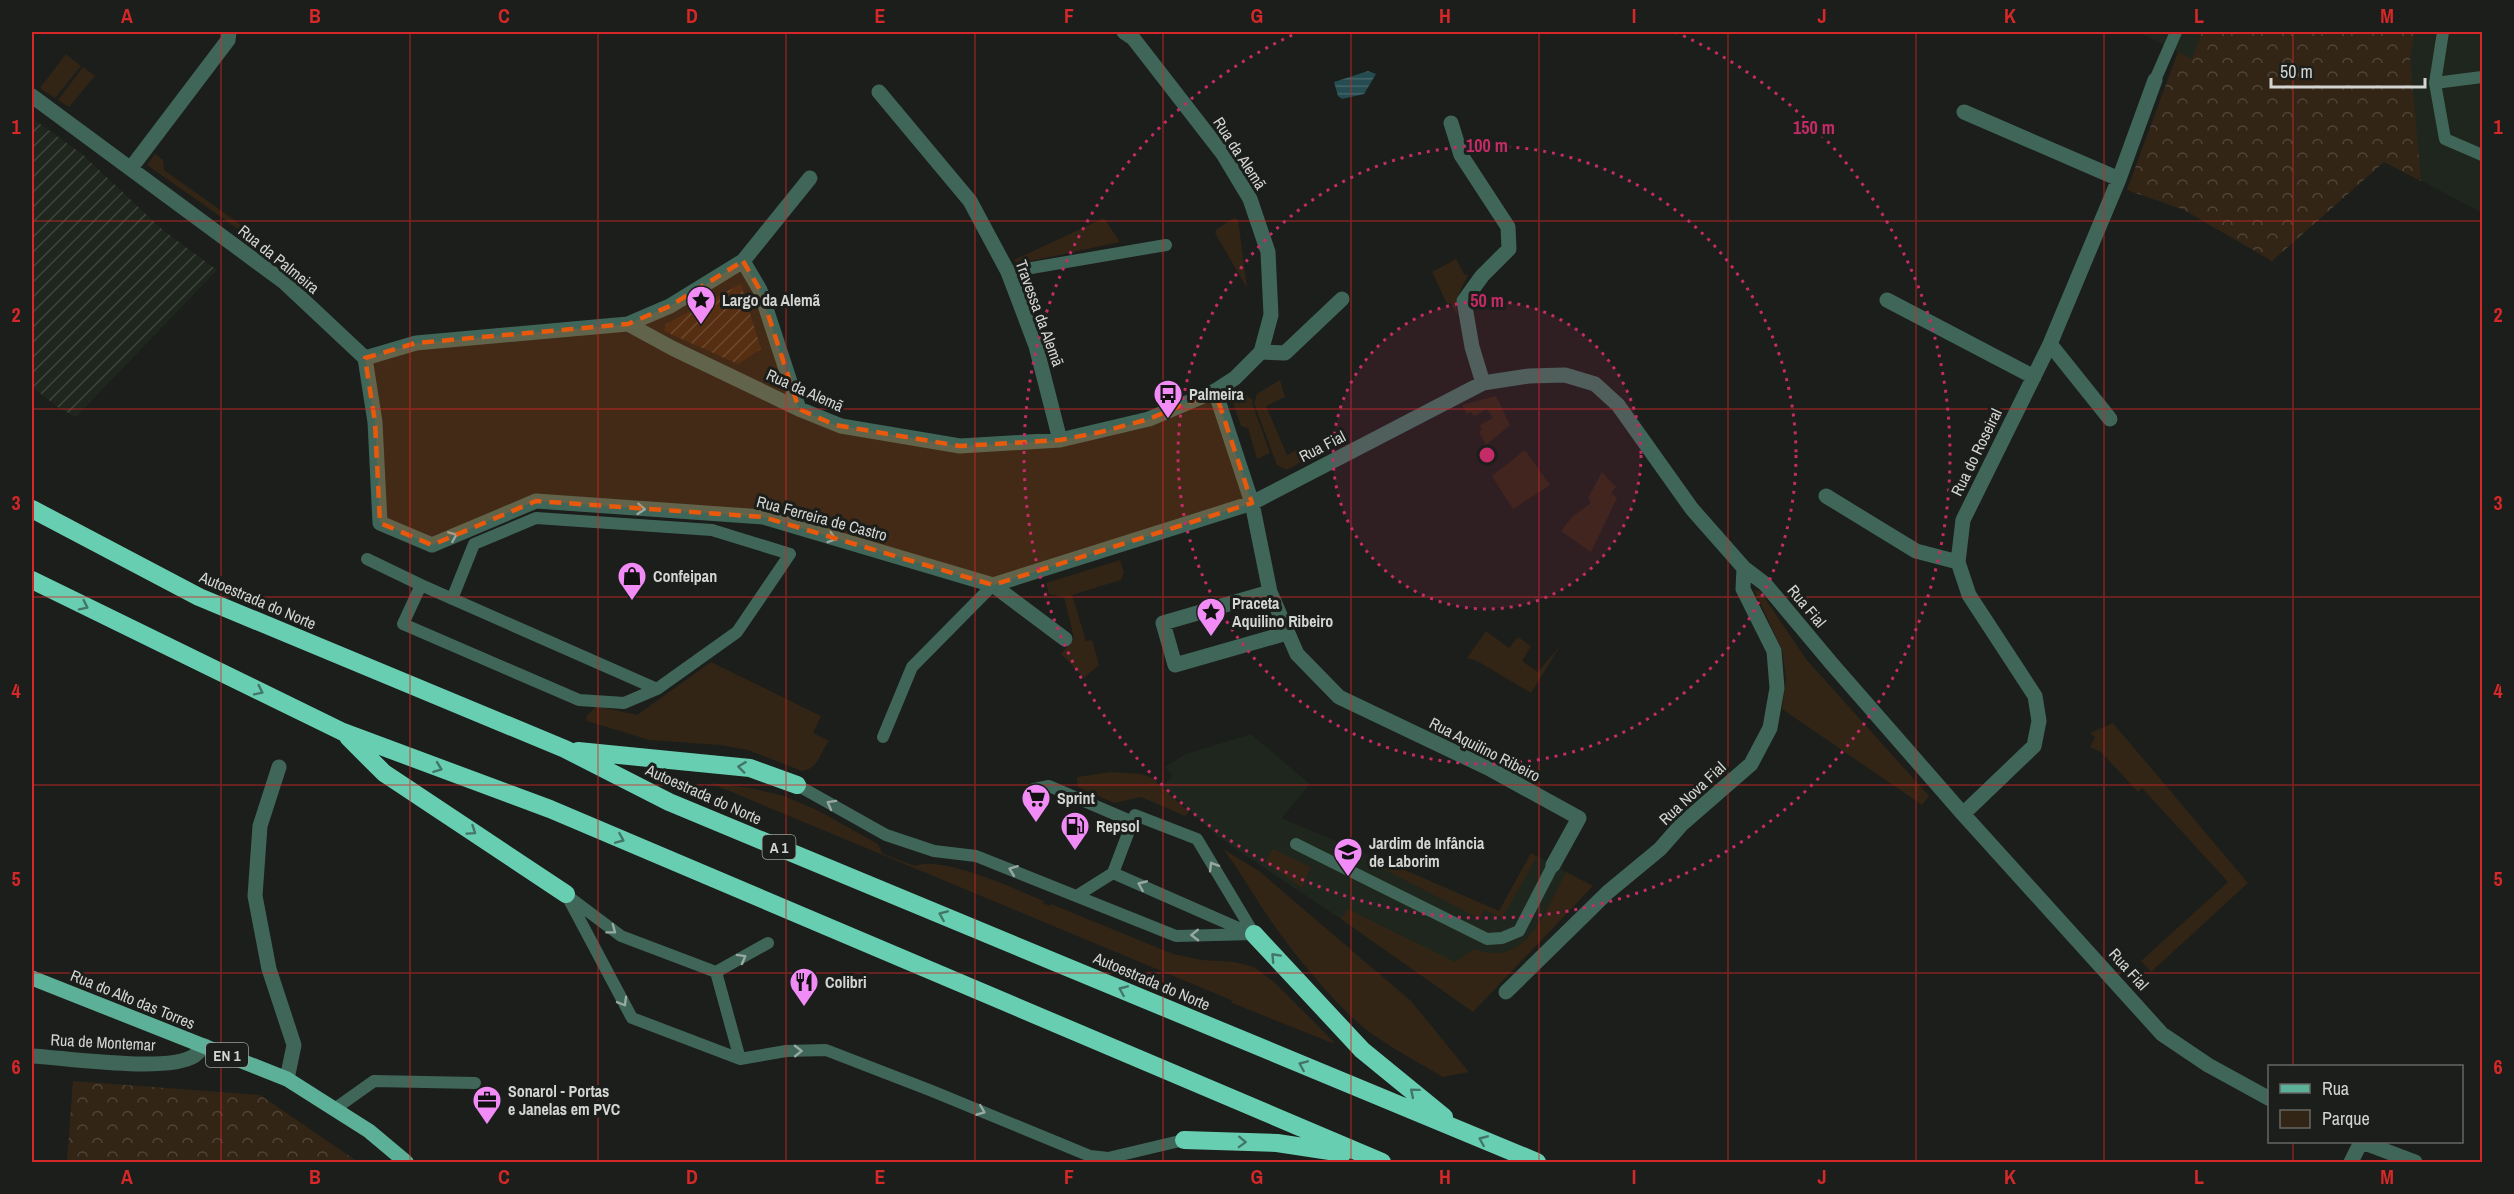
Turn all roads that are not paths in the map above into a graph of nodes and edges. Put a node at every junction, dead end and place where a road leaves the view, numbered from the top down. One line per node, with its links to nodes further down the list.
1 (229, 32): 13 (street)
2 (1124, 32): 23 (street, Rua da Alemã)
3 (2176, 32): 6 (lane)
4 (2443, 32): 7 (lane)
5 (2482, 77): 7 (lane)
6 (2155, 80): 15 (street, Rua do Roseiral)
7 (2435, 83): 12 (lane)
8 (879, 92): 18 (street, Travessa da Alemã)
9 (32, 96): 13 (street, Rua da Palmeira)
10 (1964, 112): 15 (street)
11 (1451, 123): 26 (street)
12 (2482, 155)
13 (131, 168): 24 (street, Rua da Palmeira)
14 (810, 178): 17 (street)
15 (2119, 179): 22 (street, Rua do Roseiral)
16 (1166, 245): 18 (lane)
17 (743, 261): 21 (street); 28 (street)
18 (1008, 273): 30 (street, Travessa da Alemã)
19 (1342, 299): 23 (street)
20 (1887, 300): 25 (street)
21 (628, 324): 24 (street); 28 (street, Rua da Alemã)
22 (2050, 344): 25 (street, Rua do Roseiral); 29 (street)
23 (1260, 352): 27 (street, Rua da Alemã)
24 (365, 358): 39 (street, Rua Ferreira de Castro, one-way to 39)
25 (2034, 377): 35 (street, Rua do Roseiral)
26 (1483, 383): 32 (street, Rua Fial); 36 (street, Rua Fial)
27 (1215, 391): 30 (street, Rua da Alemã); 32 (street, Rua Aquilino Ribeiro)
28 (800, 409): 30 (street, Rua da Alemã)
29 (2110, 419)
30 (1060, 440)
31 (1826, 496): 35 (street)
32 (1252, 503): 39 (street); 40 (street, Rua Aquilino Ribeiro)
33 (32, 509): 47 (highway, Autoestrada do Norte / A 1)
34 (368, 559): 38 (lane)
35 (1958, 562): 51 (street, Rua do Roseiral)
36 (1744, 568): 51 (street, Rua Fial); 62 (street, Rua Nova Fial)
37 (32, 580): 45 (highway, one-way to 45)
38 (421, 585): 41 (lane); 44 (lane)
39 (993, 585): 43 (street); 46 (lane)
40 (1270, 592): 42 (street, Rua Aquilino Ribeiro); 42 (street)
41 (452, 599): 44 (lane); 44 (lane)
42 (1287, 633): 54 (street, Rua Aquilino Ribeiro)
43 (1065, 639)
44 (657, 688)
45 (343, 732): 56 (highway, one-way to 56); 74 (highway, one-way to 74)
46 (883, 738)
47 (565, 750): 49 (highway, one-way to 47); 70 (highway, Autoestrada do Norte / A 1, one-way to 47)
48 (279, 767): 66 (street)
49 (797, 785): 57 (lane, one-way to 49)
50 (1028, 800): 52 (lane)
51 (1963, 814): 68 (street, Rua Fial)
52 (1132, 822): 55 (lane); 58 (lane, one-way to 52)
53 (1296, 844): 54 (lane, Rua Aquilino Ribeiro)
54 (1553, 865)
55 (1113, 873): 57 (lane); 58 (lane, one-way to 55)
56 (566, 894): 60 (lane, one-way to 60); 65 (lane, one-way to 65)
57 (1078, 895): 58 (lane, one-way to 57)
58 (1254, 934): 70 (highway, one-way to 58)
59 (768, 943): 60 (lane, one-way to 59)
60 (716, 972): 65 (lane)
61 (32, 978): 63 (main road, Rua do Alto das Torres / EN 1)
62 (1506, 992)
63 (205, 1046): 64 (street, Rua de Montemar); 66 (main road, Rua do Alto das Torres / EN 1)
64 (32, 1056)
65 (740, 1059): 71 (lane, one-way to 71)
66 (287, 1078): 69 (main road, Rua do Alto das Torres / EN 1)
67 (475, 1083): 69 (lane)
68 (2268, 1098)
69 (336, 1108): 75 (main road, Rua do Alto das Torres / EN 1)
70 (1459, 1130): 76 (highway, Autoestrada do Norte / A 1, one-way to 70)
71 (1184, 1140): 74 (highway, one-way to 74)
72 (2360, 1143): 77 (street)
73 (2364, 1143): 78 (street)
74 (1376, 1160)
75 (406, 1162)
76 (1537, 1162)
77 (2351, 1162)
78 (2415, 1162)

